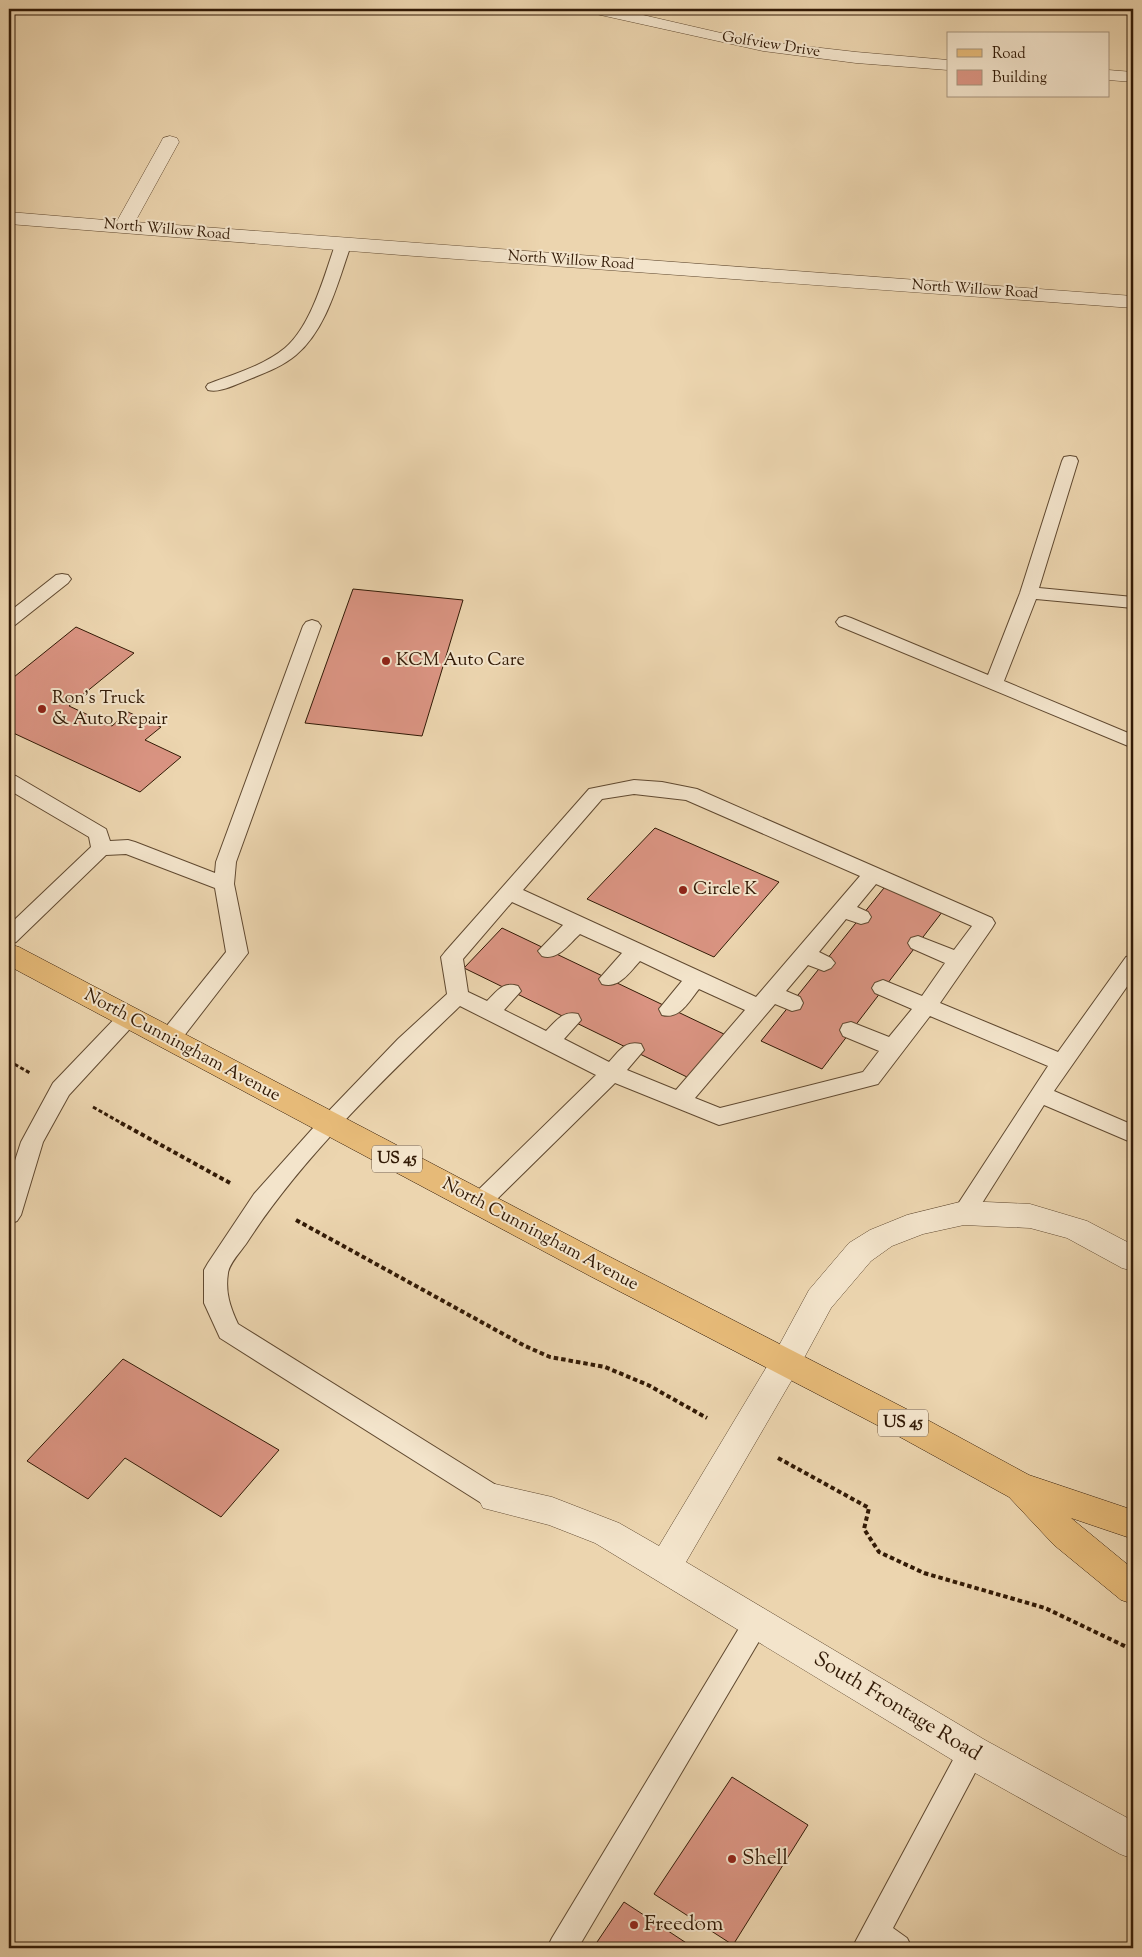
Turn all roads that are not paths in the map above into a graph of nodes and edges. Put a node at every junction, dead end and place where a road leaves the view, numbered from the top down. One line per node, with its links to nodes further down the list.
1 (596, 9): 2 (street, Golfview Drive)
2 (947, 65)
3 (1110, 75): 4 (street)
4 (1133, 77)
5 (170, 142): 7 (street)
6 (9, 218): 7 (street, North Willow Road)
7 (123, 227): 8 (street, North Willow Road)
8 (343, 245): 9 (street, North Willow Road); 10 (lane)
9 (1133, 302)
10 (214, 387)
11 (1070, 461): 13 (lane)
12 (62, 579): 15 (lane)
13 (1029, 593): 14 (lane); 18 (lane)
14 (1133, 603)
15 (9, 621)
16 (845, 622): 18 (lane)
17 (312, 626): 23 (lane)
18 (994, 684): 19 (lane)
19 (1133, 742)
20 (9, 781): 21 (lane)
21 (101, 849): 23 (lane); 26 (lane)
22 (874, 873): 24 (lane); 31 (lane); 32 (lane)
23 (224, 884): 48 (lane)
24 (509, 892): 25 (lane); 39 (lane)
25 (576, 924): 28 (lane); 29 (lane)
26 (9, 937)
27 (918, 943): 32 (lane)
28 (549, 951)
29 (636, 952): 35 (lane); 36 (lane)
30 (9, 954): 45 (main road, North Cunningham Avenue / US 45)
31 (804, 954): 34 (lane); 40 (lane)
32 (959, 961): 42 (lane)
33 (1133, 962): 52 (lane)
34 (824, 963)
35 (610, 979)
36 (695, 980): 40 (lane); 43 (lane)
37 (884, 988): 42 (lane)
38 (510, 990): 44 (lane)
39 (458, 996): 44 (lane); 56 (lane)
40 (765, 1000): 41 (lane); 55 (lane)
41 (792, 1003)
42 (926, 1006): 50 (lane); 52 (lane)
43 (670, 1008)
44 (489, 1012): 49 (lane)
45 (129, 1018): 48 (main road, North Cunningham Avenue / US 45); 60 (lane)
46 (570, 1020): 49 (lane)
47 (851, 1030): 50 (lane)
48 (169, 1039): 56 (main road, North Cunningham Avenue / US 45)
49 (549, 1041): 53 (lane)
50 (893, 1048): 55 (lane)
51 (633, 1050): 53 (lane)
52 (1062, 1063): 54 (lane)
53 (612, 1073): 55 (lane); 58 (lane)
54 (1040, 1094): 57 (lane); 59 (lane)
55 (680, 1101)
56 (330, 1124): 58 (main road, North Cunningham Avenue / US 45); 64 (lane)
57 (1133, 1134)
58 (480, 1202): 62 (main road, North Cunningham Avenue / US 45)
59 (964, 1213): 61 (street); 62 (street)
60 (9, 1215)
61 (1133, 1258)
62 (786, 1362): 63 (main road, North Cunningham Avenue / US 45); 66 (street)
63 (1020, 1486): 65 (main road, North Cunningham Avenue / US 45); 67 (main road, North Cunningham Avenue / US 45)
64 (495, 1498): 66 (street, South Frontage Road)
65 (1133, 1524)
66 (664, 1568): 68 (street, South Frontage Road)
67 (1133, 1589)
68 (756, 1623): 69 (street, South Frontage Road); 72 (lane)
69 (972, 1752): 70 (street, South Frontage Road); 71 (lane)
70 (1133, 1841)
71 (880, 1943)
72 (562, 1948)

